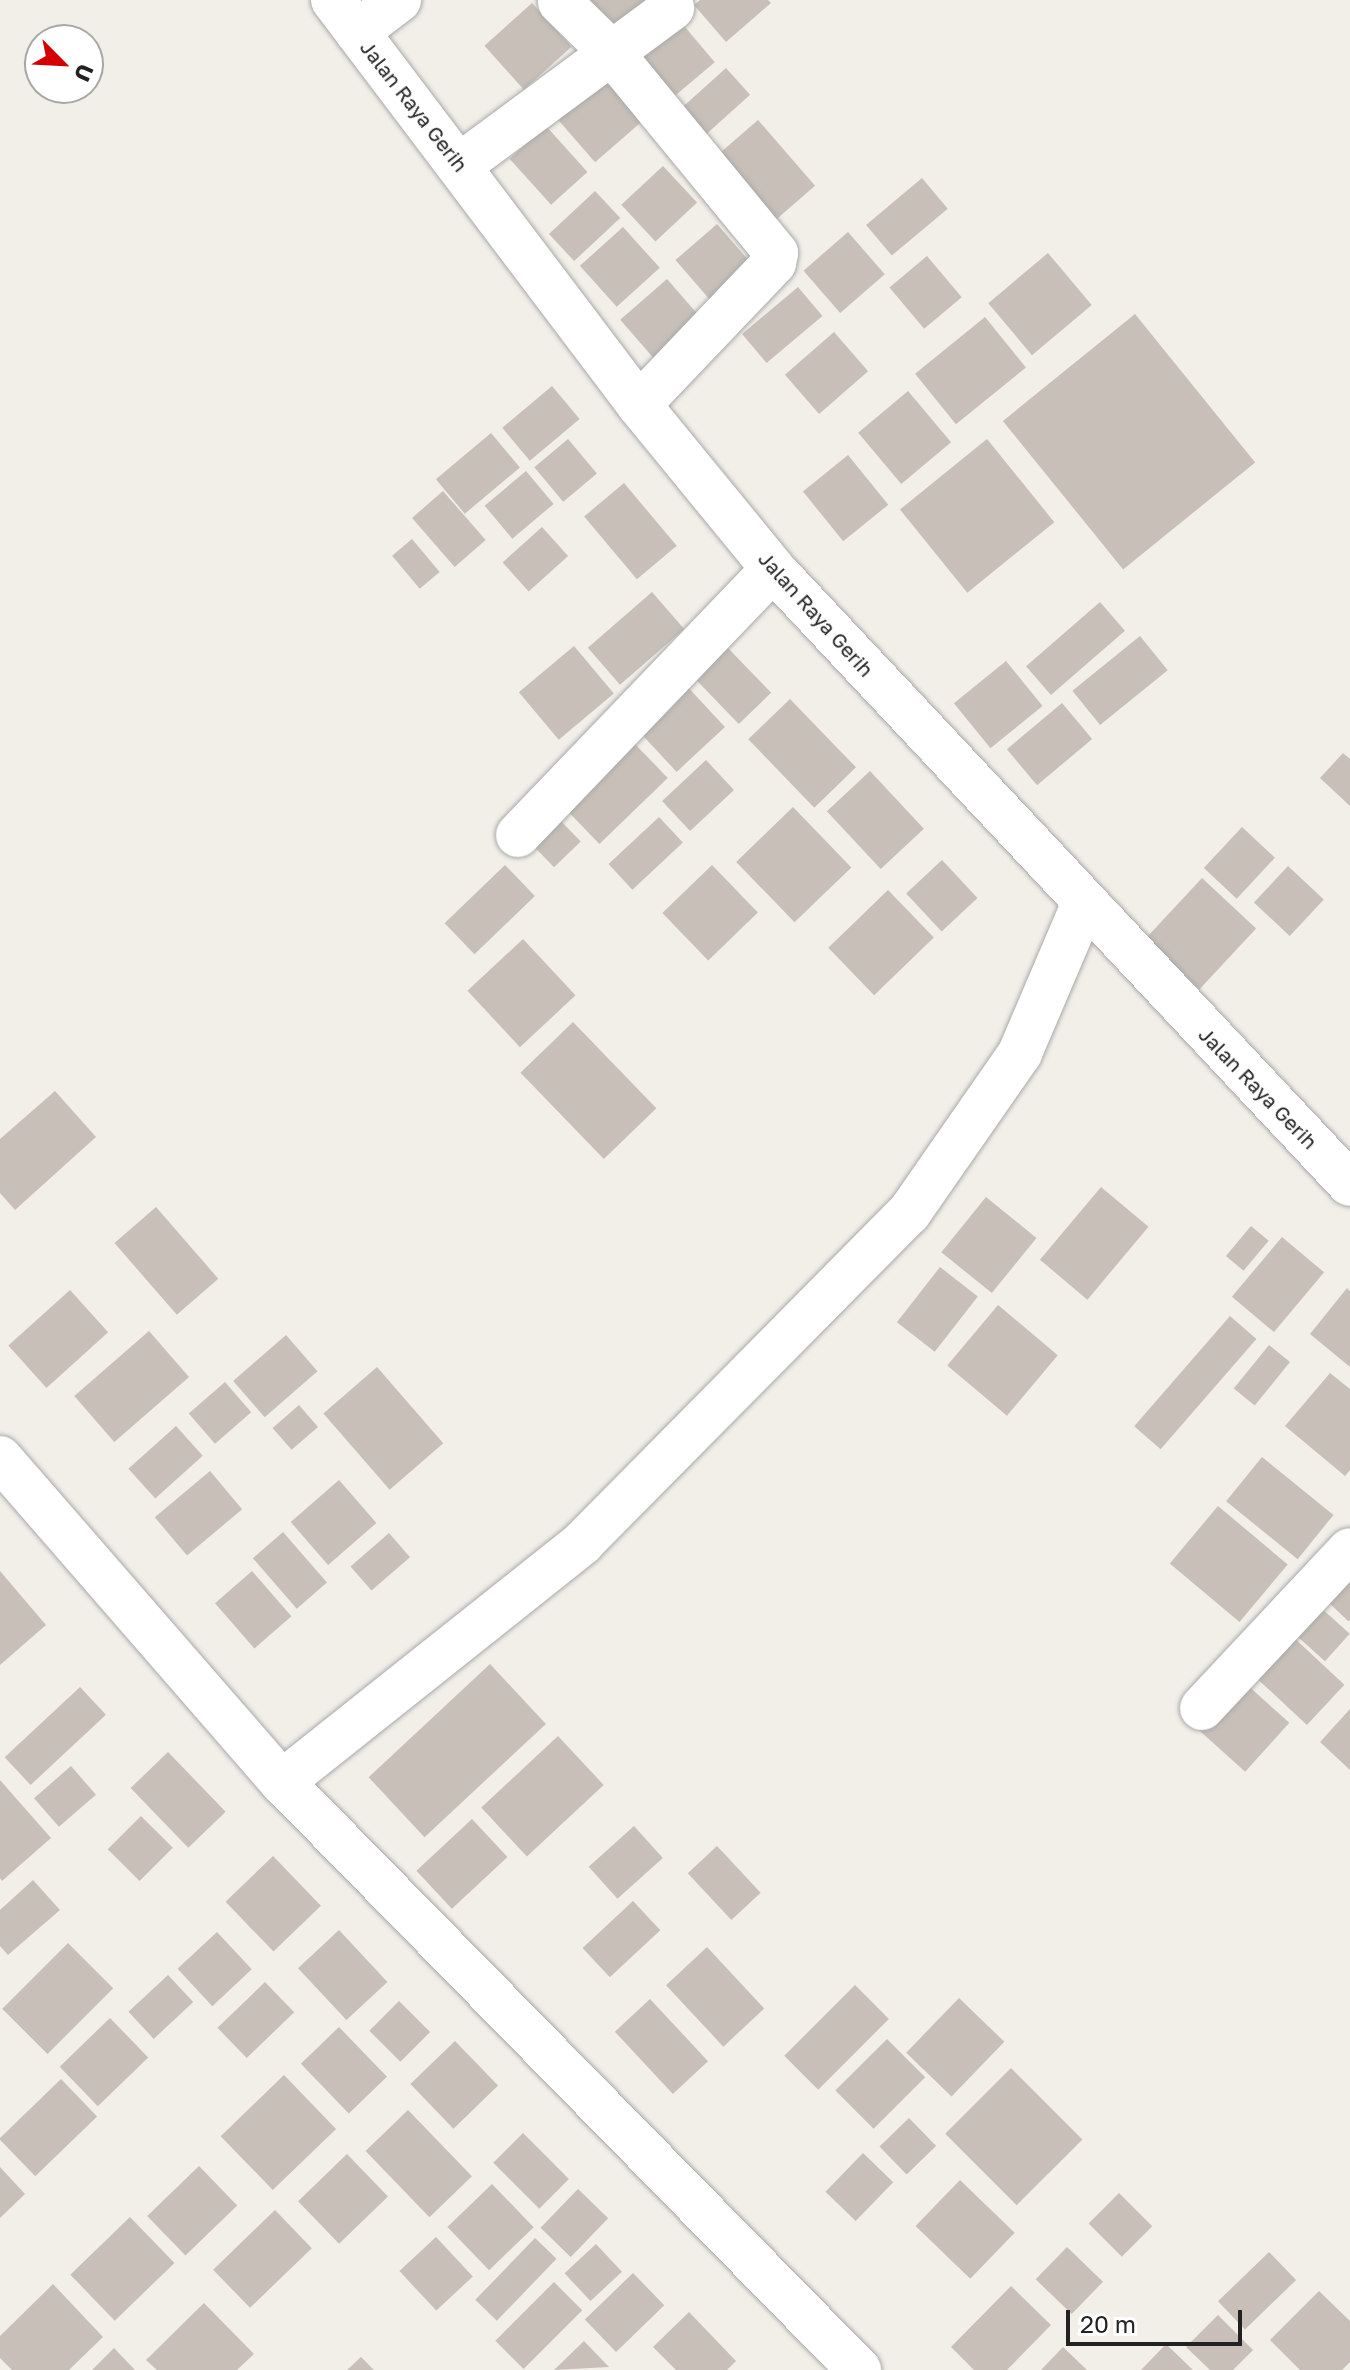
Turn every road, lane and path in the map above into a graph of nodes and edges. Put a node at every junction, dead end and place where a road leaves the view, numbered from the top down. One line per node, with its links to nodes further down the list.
1 (399, 0): 4 (street)
2 (560, 2): 5 (street)
3 (672, 8): 5 (street)
4 (345, 16): 6 (street, Jalan Raya Gerih)
5 (611, 52): 6 (street); 7 (street)
6 (460, 165): 7 (street, Jalan Raya Gerih)
7 (639, 405): 8 (street, Jalan Raya Gerih)
8 (773, 569): 9 (street); 10 (street, Jalan Raya Gerih)
9 (518, 835)
10 (1083, 905): 11 (street, Jalan Raya Gerih); 15 (street)
11 (1350, 1184)
12 (0, 1458): 15 (street)
13 (1350, 1550): 14 (street)
14 (1202, 1708)
15 (282, 1782): 16 (street)
16 (859, 2370)

